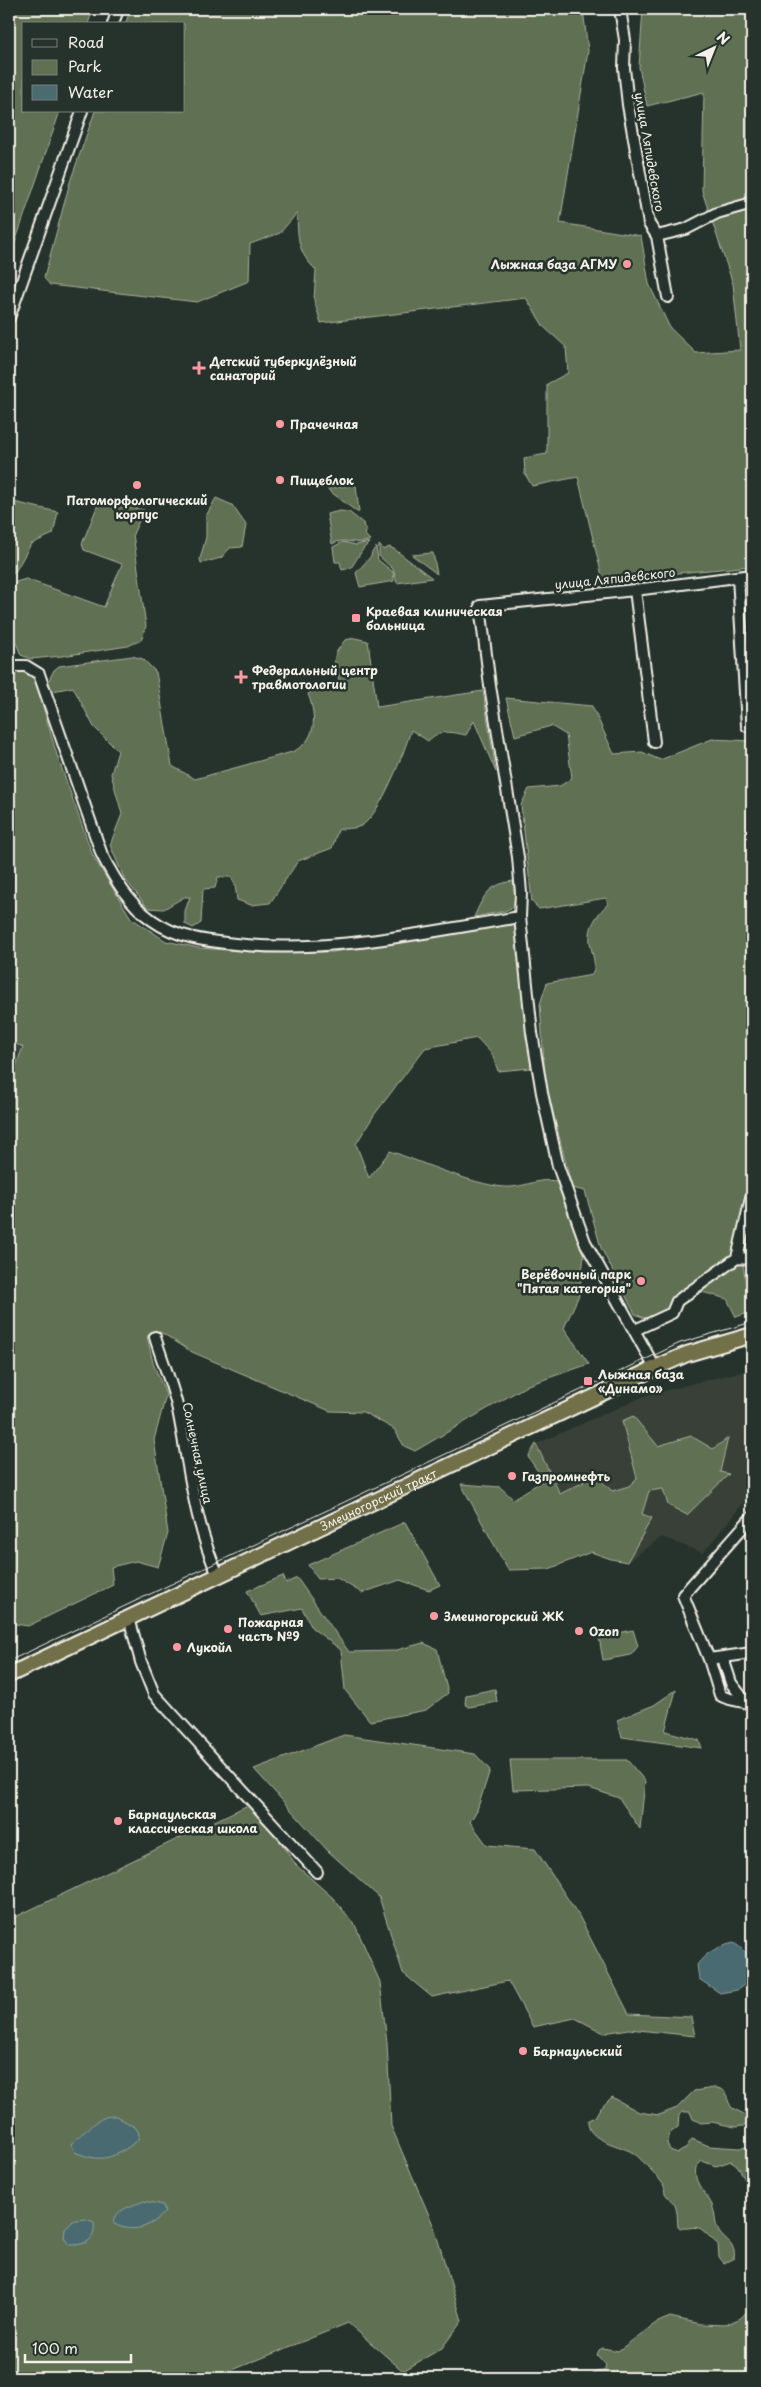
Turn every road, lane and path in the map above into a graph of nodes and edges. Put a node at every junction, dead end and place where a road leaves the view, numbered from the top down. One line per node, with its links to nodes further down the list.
1 (118, 9): 3 (street)
2 (620, 9): 6 (street, улица Ляпидевского)
3 (114, 22)
4 (82, 112): 8 (street)
5 (752, 202): 6 (street)
6 (657, 236): 7 (street, улица Ляпидевского)
7 (668, 297)
8 (9, 318)
9 (752, 575): 10 (street, улица Ляпидевского)
10 (738, 577): 11 (street, улица Ляпидевского); 13 (street)
11 (635, 590): 14 (street); 15 (street, улица Ляпидевского)
12 (9, 666): 15 (street)
13 (747, 726)
14 (654, 742)
15 (520, 917): 19 (street)
16 (752, 1194): 17 (street)
17 (737, 1258): 18 (street); 19 (street)
18 (752, 1258)
19 (635, 1330): 22 (street)
20 (752, 1335): 22 (highway, Змеиногорский тракт)
21 (154, 1337): 24 (street, Солнечная улица)
22 (655, 1368): 24 (highway, Змеиногорский тракт)
23 (752, 1517): 28 (street)
24 (218, 1575): 25 (highway, Змеиногорский тракт)
25 (129, 1618): 29 (highway, Змеиногорский тракт); 31 (street)
26 (752, 1652): 27 (street)
27 (723, 1658): 28 (street); 30 (street)
28 (709, 1659): 30 (street)
29 (9, 1675)
30 (749, 1703)
31 (317, 1872)

